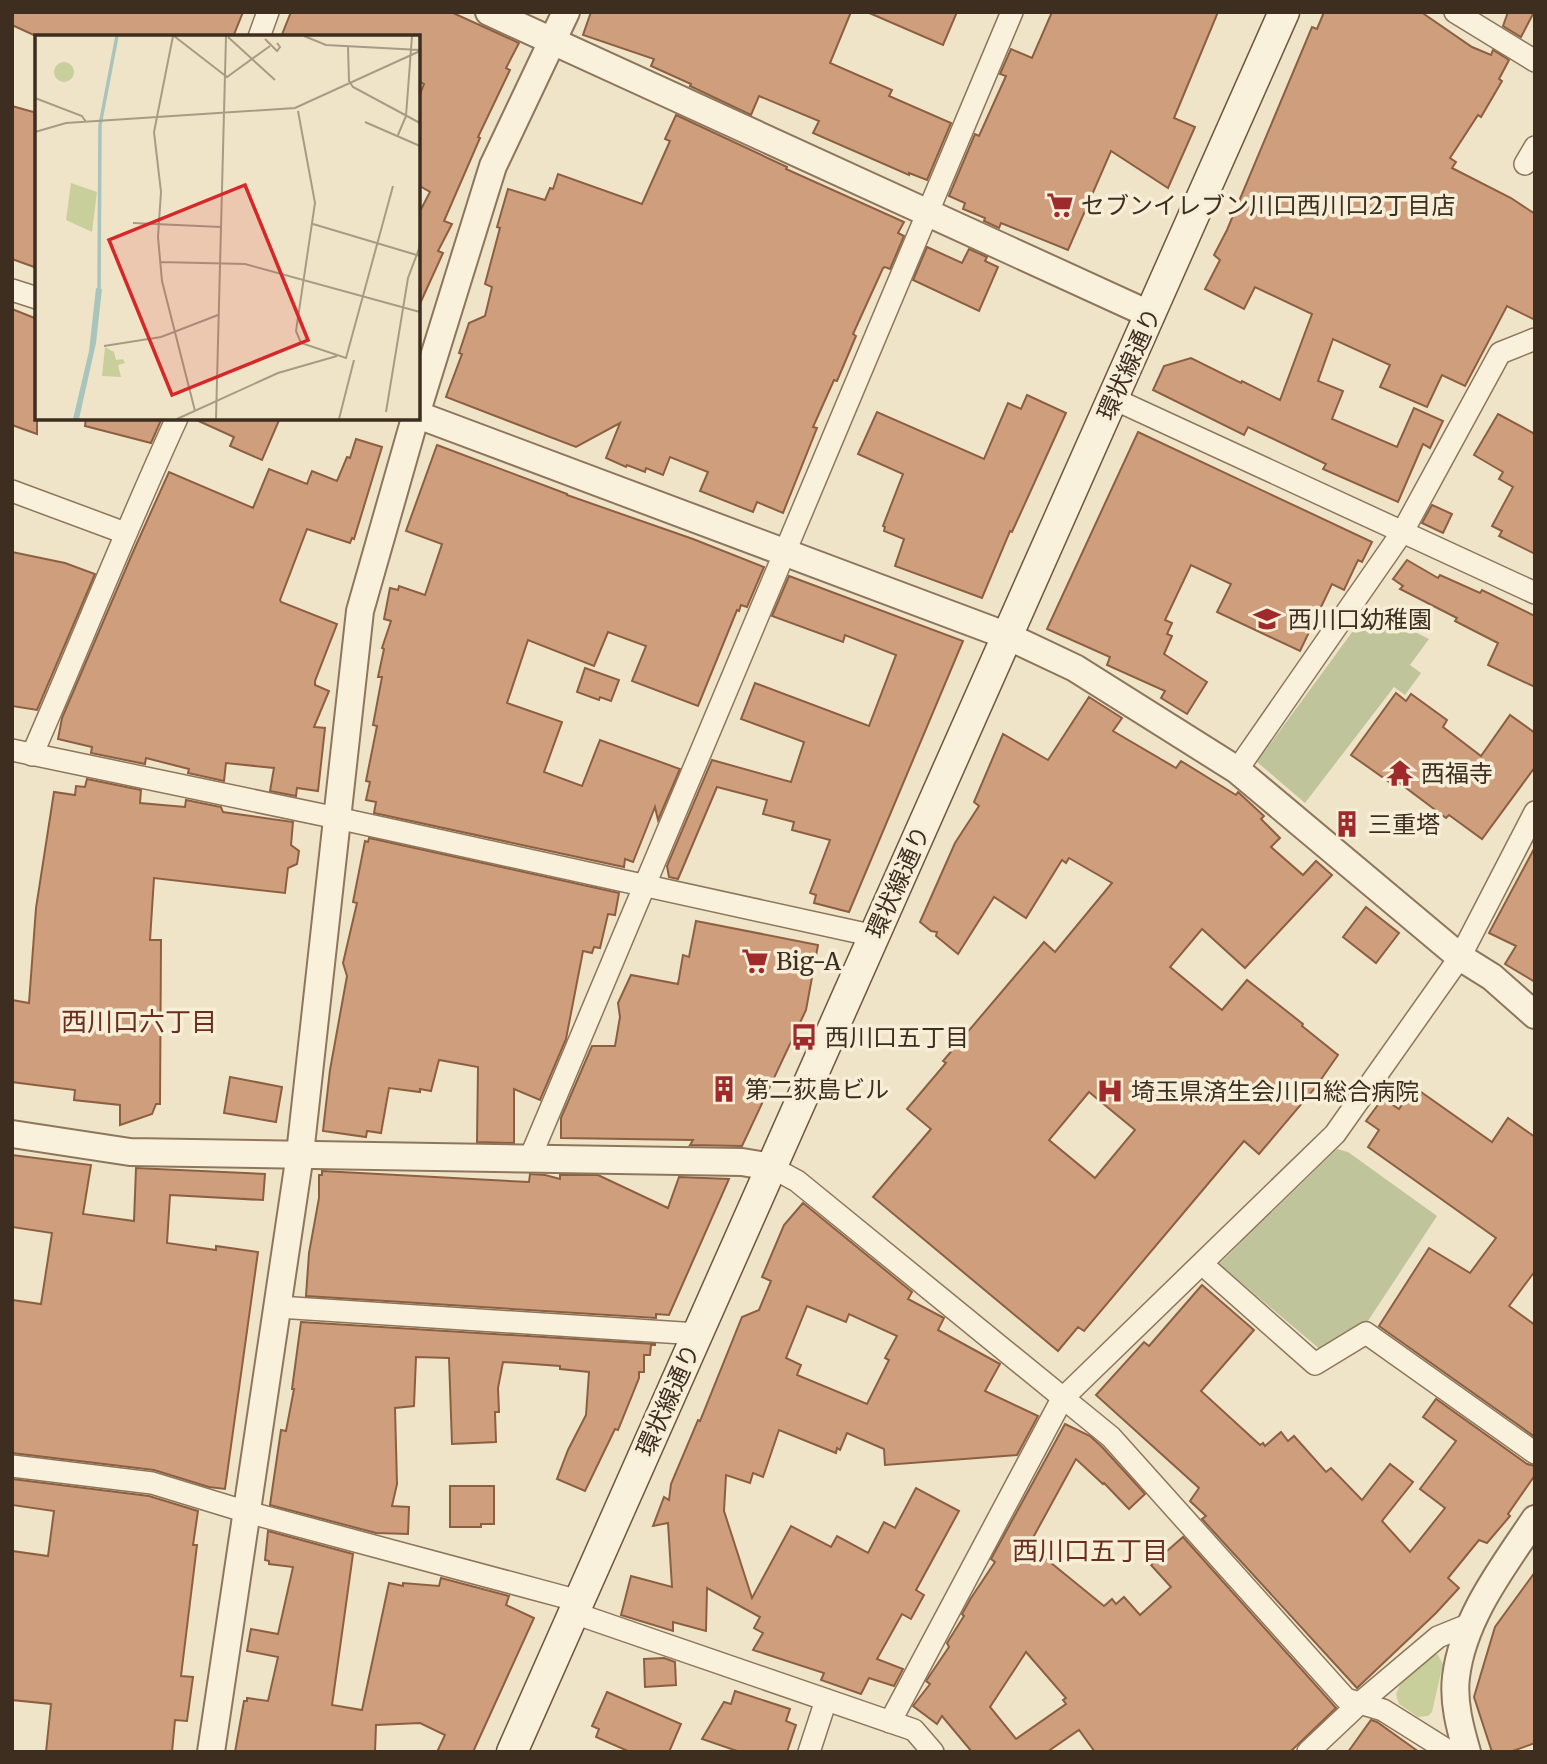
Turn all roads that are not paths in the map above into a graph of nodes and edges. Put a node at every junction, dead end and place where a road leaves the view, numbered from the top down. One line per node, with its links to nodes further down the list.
1 (268, 12): 7 (street)
2 (489, 12): 8 (street)
3 (566, 12): 8 (street)
4 (1012, 12): 10 (street)
5 (1284, 12): 13 (main road, 環状線通り)
6 (1455, 12): 9 (street)
7 (261, 35)
8 (552, 41): 10 (street); 16 (street)
9 (1535, 61)
10 (926, 214): 13 (street); 23 (street)
11 (12, 290): 12 (street)
12 (35, 297)
13 (1150, 315): 15 (main road, 環状線通り)
14 (1535, 339): 21 (street)
15 (1114, 399): 21 (street); 25 (main road, 環状線通り)
16 (420, 402)
17 (420, 418): 23 (street)
18 (176, 420): 22 (street)
19 (416, 420): 29 (street)
20 (12, 491): 22 (street)
21 (1403, 531): 24 (street); 27 (street)
22 (125, 533): 26 (street)
23 (783, 552): 25 (street); 30 (street)
24 (1535, 593)
25 (1005, 635): 27 (street); 31 (main road, 環状線通り)
26 (22, 752): 29 (street)
27 (1237, 770): 32 (street)
28 (1535, 813): 32 (street)
29 (337, 818): 30 (street); 35 (street)
30 (643, 884): 31 (street); 36 (street)
31 (875, 936): 37 (main road, 環状線通り)
32 (1460, 957): 33 (street); 38 (street)
33 (1535, 1015)
34 (12, 1134): 35 (street)
35 (300, 1154): 36 (street); 39 (street)
36 (530, 1158): 37 (street)
37 (771, 1167): 40 (main road, 環状線通り); 41 (street)
38 (1202, 1264): 41 (street); 42 (street)
39 (278, 1307): 40 (street); 44 (street)
40 (698, 1334): 46 (main road, 環状線通り)
41 (1062, 1399): 49 (street); 50 (street)
42 (1535, 1453)
43 (12, 1466): 44 (street)
44 (247, 1511): 46 (street); 51 (street)
45 (1535, 1519): 47 (street)
46 (577, 1607): 48 (street); 52 (main road, 環状線通り)
47 (1470, 1625): 49 (street); 57 (street)
48 (826, 1700): 50 (street); 53 (street)
49 (1361, 1702): 55 (street); 56 (street)
50 (890, 1722): 54 (street)
51 (211, 1752)
52 (512, 1752)
53 (809, 1752)
54 (933, 1752)
55 (1308, 1752)
56 (1450, 1752)
57 (1467, 1752)

